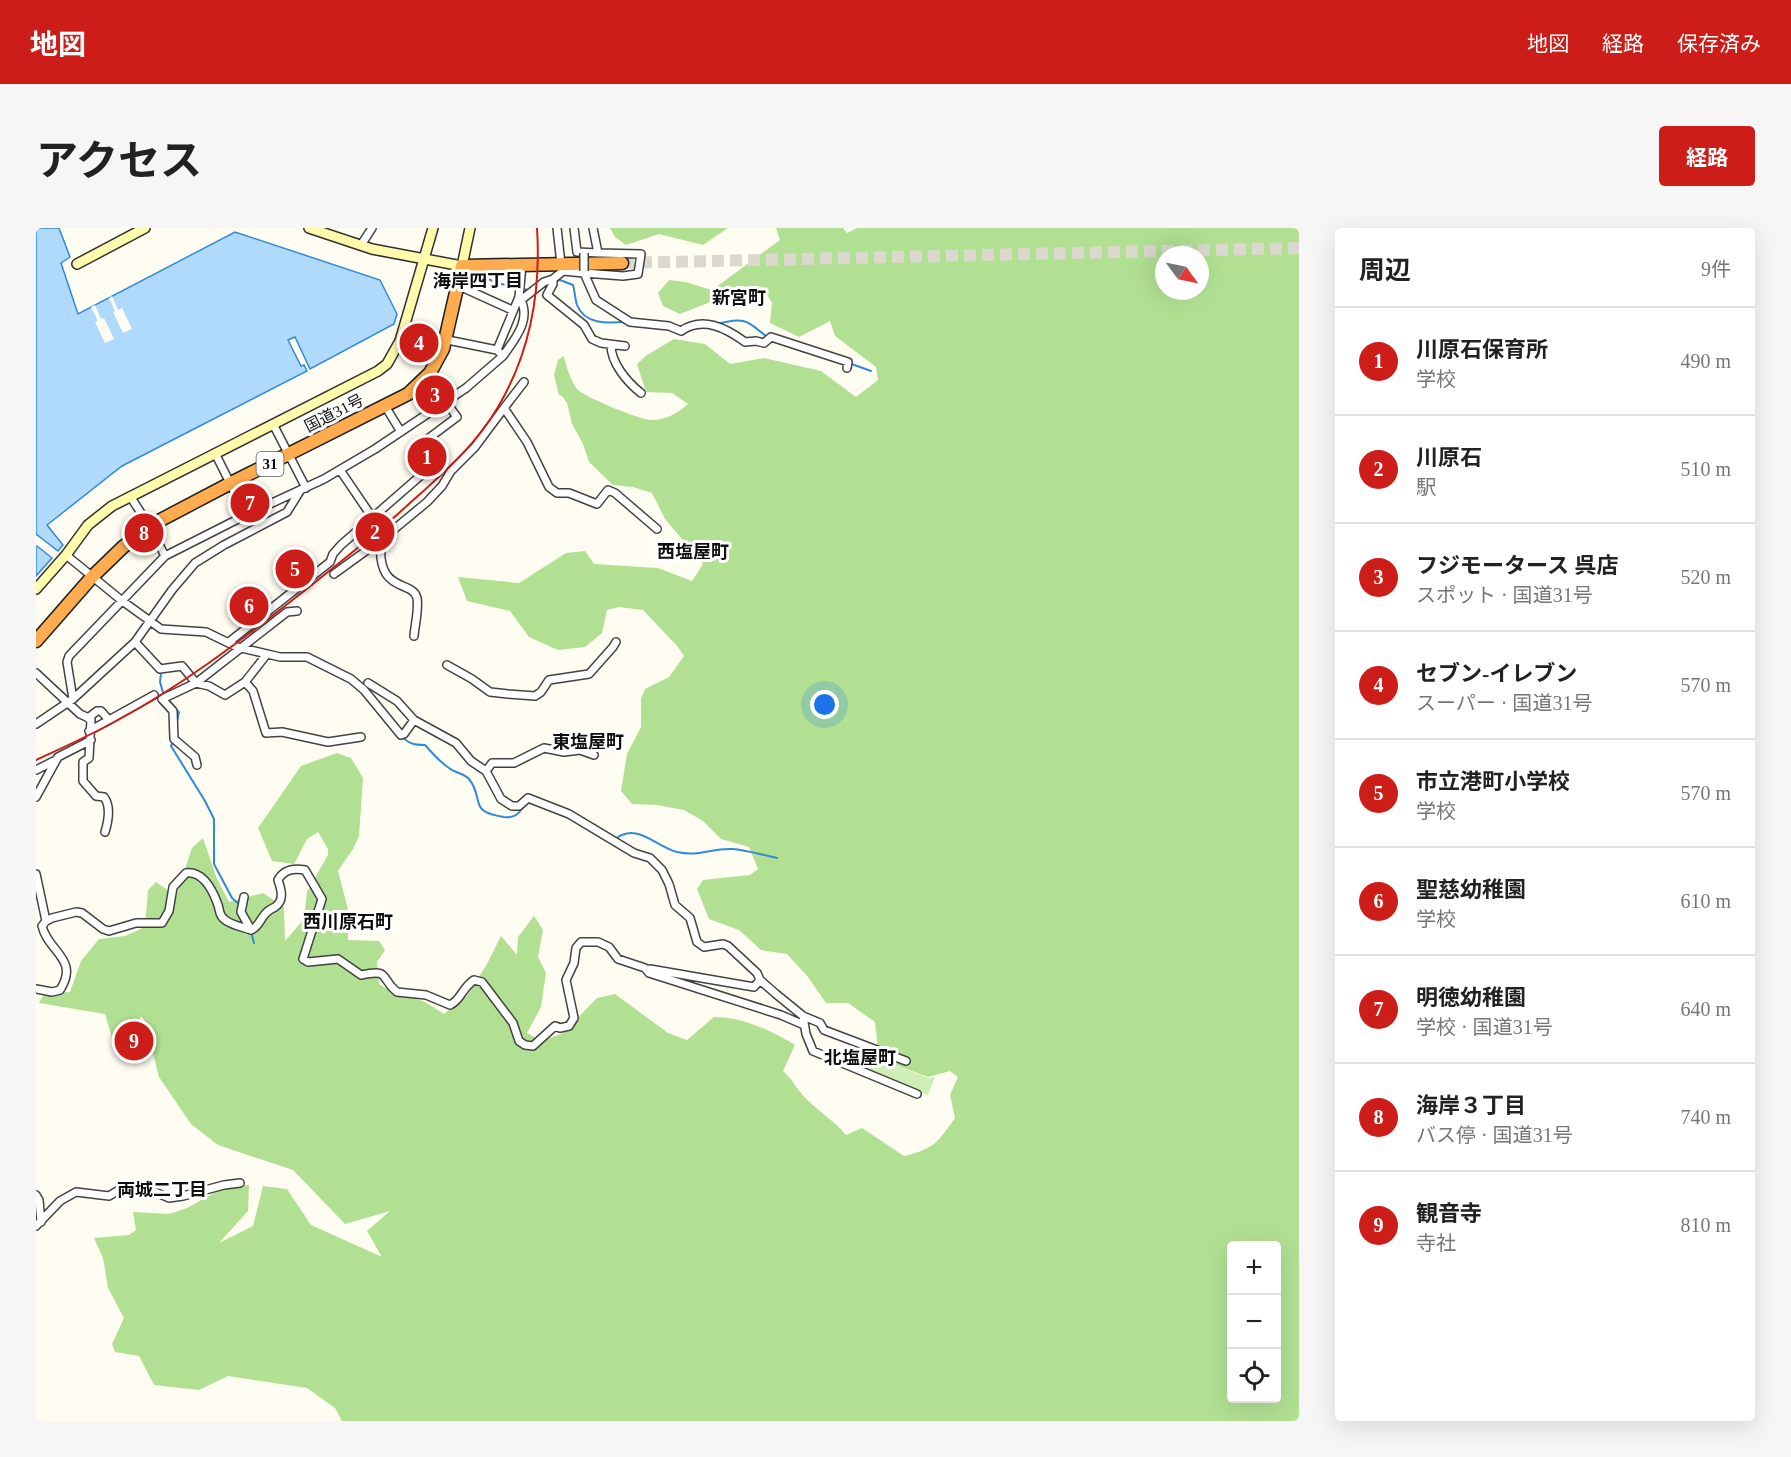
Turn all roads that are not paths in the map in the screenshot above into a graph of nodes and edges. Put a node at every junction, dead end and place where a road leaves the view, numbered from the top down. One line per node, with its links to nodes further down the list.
1 (145, 228): 14 (street)
2 (309, 228): 9 (street)
3 (372, 228): 9 (street)
4 (433, 228): 12 (street)
5 (470, 228): 17 (street)
6 (557, 228): 15 (street)
7 (574, 228): 10 (street)
8 (593, 228): 11 (street)
9 (361, 245): 12 (street)
10 (584, 253): 11 (street); 18 (street, bridge)
11 (597, 253): 18 (street)
12 (424, 260): 17 (street); 23 (street)
13 (622, 263): 15 (highway)
14 (76, 264)
15 (561, 264): 16 (highway)
16 (522, 265): 17 (highway); 21 (street)
17 (462, 266): 20 (highway, 国道31号 / 31)
18 (584, 272): 19 (street); 29 (street)
19 (553, 281): 21 (street); 25 (street)
20 (457, 285): 22 (street); 24 (highway, 国道31号 / 31)
21 (520, 294): 22 (street); 28 (street)
22 (512, 310): 27 (street)
23 (403, 331): 24 (street); 35 (street)
24 (446, 339): 27 (street); 33 (highway, 国道31号 / 31)
25 (611, 345): 26 (street); 31 (street)
26 (625, 346)
27 (497, 350): 28 (street)
28 (503, 356): 32 (street)
29 (847, 366)
30 (524, 382): 34 (street)
31 (641, 393)
32 (446, 402): 36 (street); 44 (street)
33 (385, 406): 36 (street); 38 (highway, 国道31号 / 31)
34 (504, 408): 46 (street); 47 (street)
35 (273, 424): 37 (street); 38 (street)
36 (401, 432): 39 (street)
37 (215, 453): 40 (street); 42 (street)
38 (290, 454): 40 (highway, 国道31号 / 31); 41 (street)
39 (340, 470): 41 (street); 44 (street)
40 (231, 483): 43 (street); 45 (highway, 国道31号 / 31)
41 (303, 490): 43 (street); 55 (street)
42 (130, 496): 45 (street); 48 (street)
43 (246, 515): 49 (street)
44 (374, 520): 59 (street)
45 (150, 527): 49 (street); 51 (highway, 国道31号 / 31)
46 (657, 529)
47 (381, 540): 50 (street); 56 (street)
48 (66, 555): 51 (street); 52 (street)
49 (165, 556): 53 (street)
50 (334, 574)
51 (92, 577): 53 (street); 57 (highway, 国道31号 / 31)
52 (36, 589)
53 (124, 601): 55 (street); 69 (street)
54 (297, 611): 61 (street)
55 (150, 622): 58 (street); 59 (street)
56 (414, 636)
57 (36, 641)
58 (135, 642): 67 (street); 69 (street)
59 (229, 642): 61 (street)
60 (615, 642): 63 (street)
61 (242, 648): 62 (street); 67 (street)
62 (267, 654): 65 (street); 72 (street)
63 (447, 665)
64 (36, 673): 69 (street)
65 (245, 682): 67 (street); 75 (street)
66 (368, 682): 72 (street)
67 (196, 683): 79 (street)
68 (154, 695): 71 (street)
69 (70, 701): 70 (street); 73 (street)
70 (88, 718): 71 (street); 74 (street)
71 (109, 720): 74 (street)
72 (414, 720): 81 (street)
73 (36, 724)
74 (89, 731): 76 (street)
75 (362, 737)
76 (91, 740): 78 (street); 83 (street)
77 (594, 755): 81 (street)
78 (58, 758): 80 (street); 82 (street)
79 (197, 765)
80 (36, 770)
81 (486, 771): 89 (street)
82 (36, 797)
83 (105, 832)
84 (36, 874): 86 (street)
85 (244, 897): 87 (street)
86 (46, 921): 87 (street); 90 (street)
87 (251, 930): 88 (street)
88 (645, 968): 89 (street); 92 (street)
89 (760, 980): 91 (street)
90 (36, 989)
91 (803, 1016): 92 (street); 93 (street)
92 (804, 1025): 94 (street)
93 (906, 1061)
94 (917, 1094)
95 (240, 1183): 97 (street)
96 (36, 1195): 97 (street)
97 (38, 1224)

